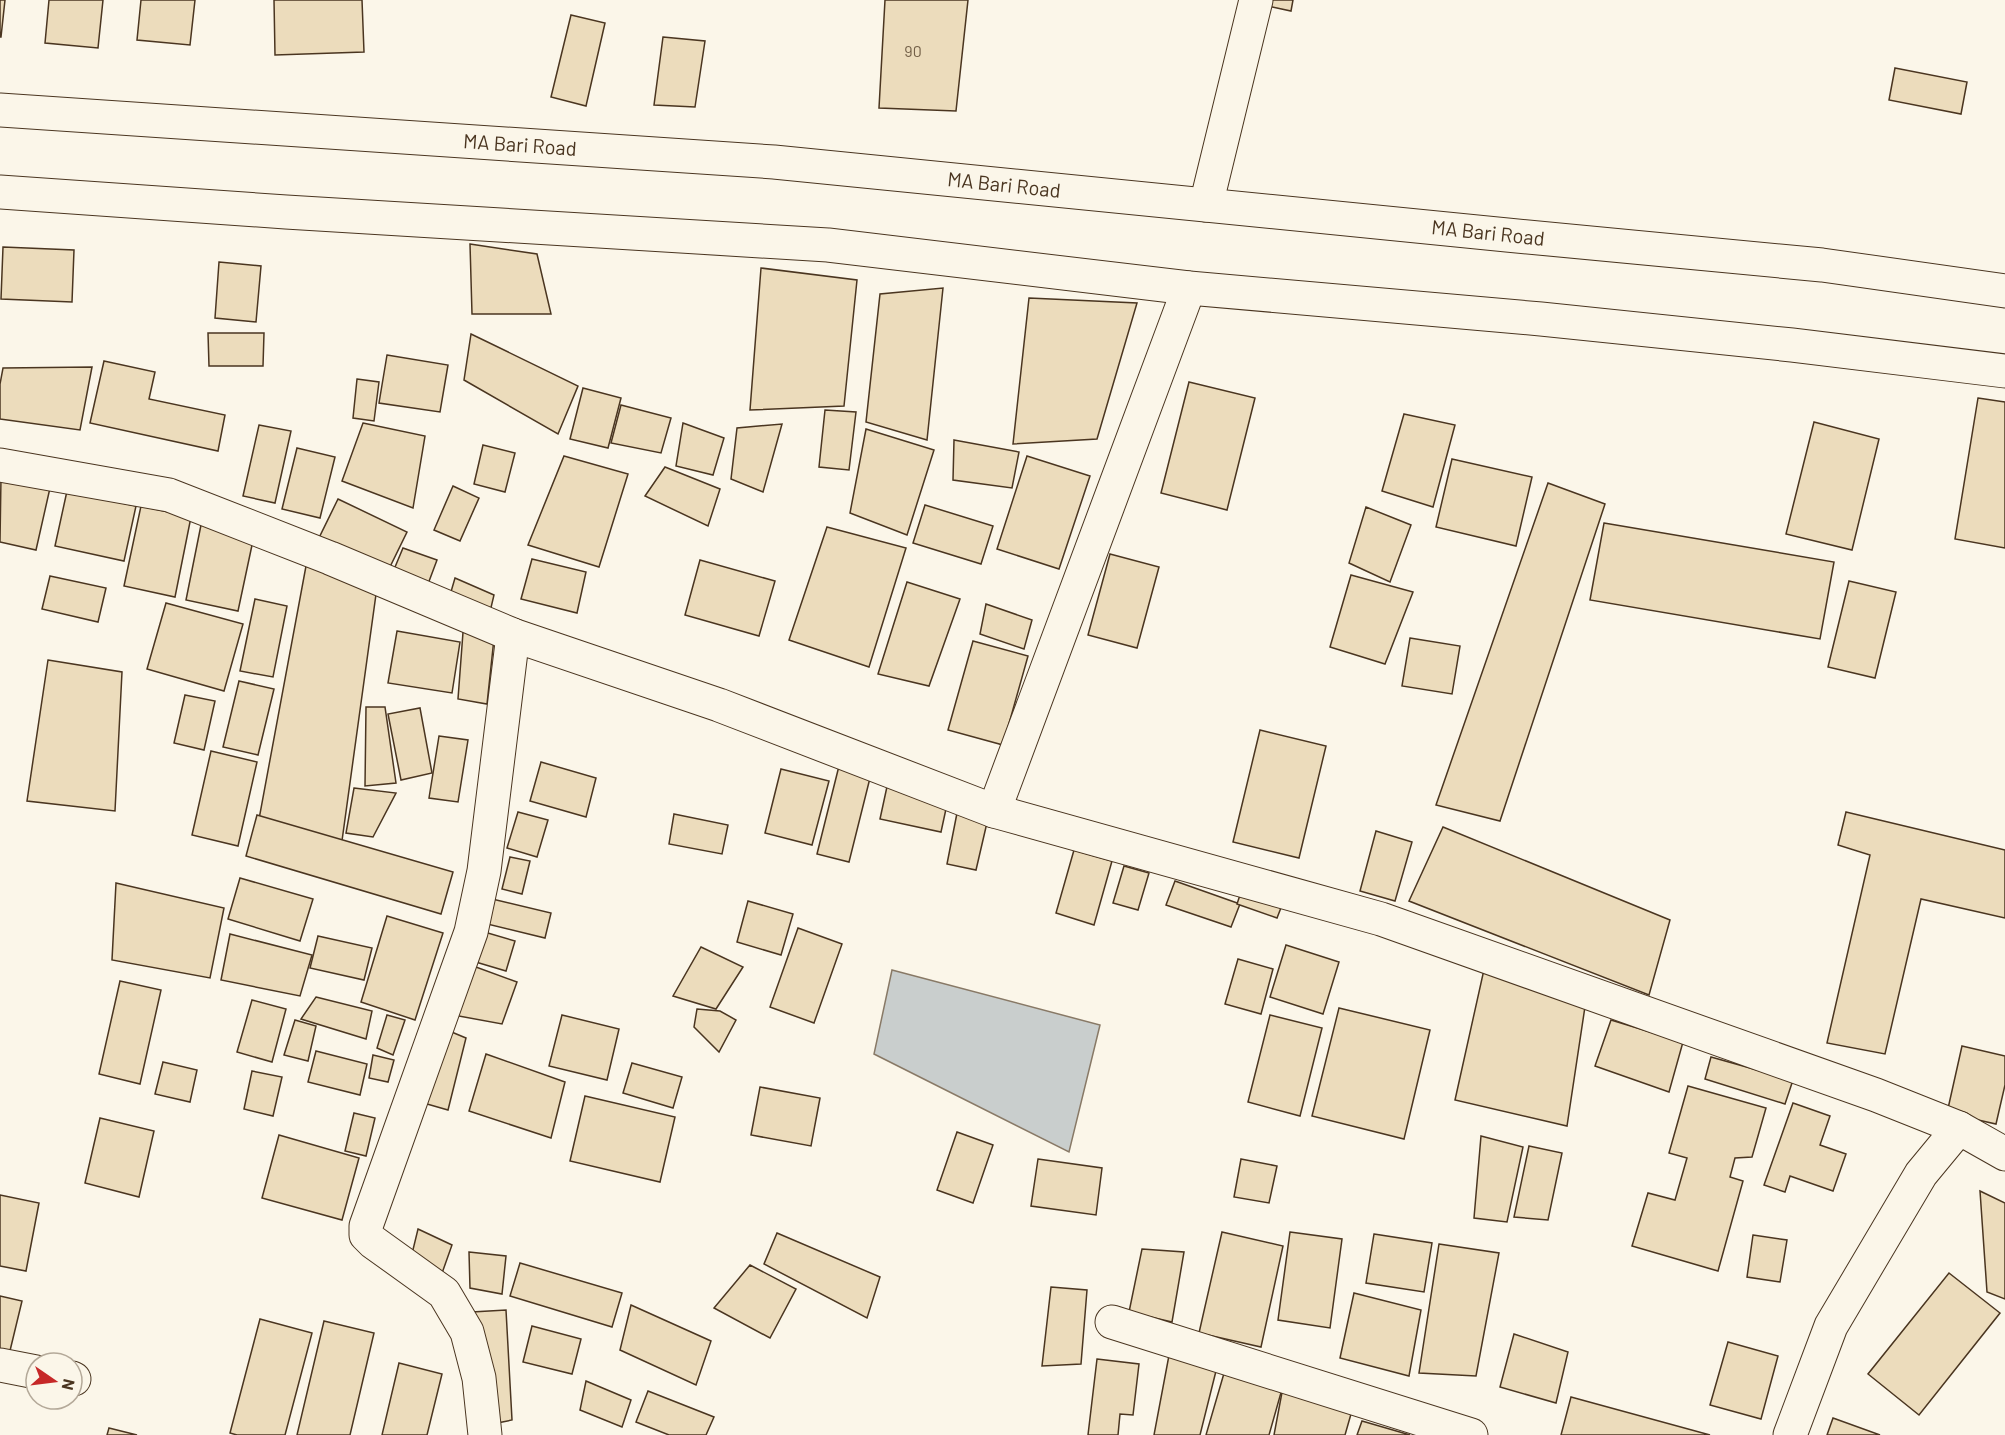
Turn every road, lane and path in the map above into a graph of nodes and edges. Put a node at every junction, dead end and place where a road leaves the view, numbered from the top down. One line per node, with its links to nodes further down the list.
1 (1256, 0): 4 (street)
2 (0, 110): 4 (street, MA Bari Road)
3 (0, 192): 5 (street)
4 (1206, 205): 6 (street, MA Bari Road)
5 (1189, 288): 7 (street); 10 (street)
6 (2005, 291)
7 (2005, 371)
8 (0, 465): 9 (street)
9 (513, 634): 10 (street); 16 (street)
10 (994, 811): 11 (street)
11 (1959, 1128): 12 (street); 18 (street)
12 (2005, 1154)
13 (1112, 1322): 17 (street)
14 (0, 1365): 15 (street)
15 (24, 1370)
16 (485, 1435)
17 (1470, 1435)
18 (1790, 1435)

